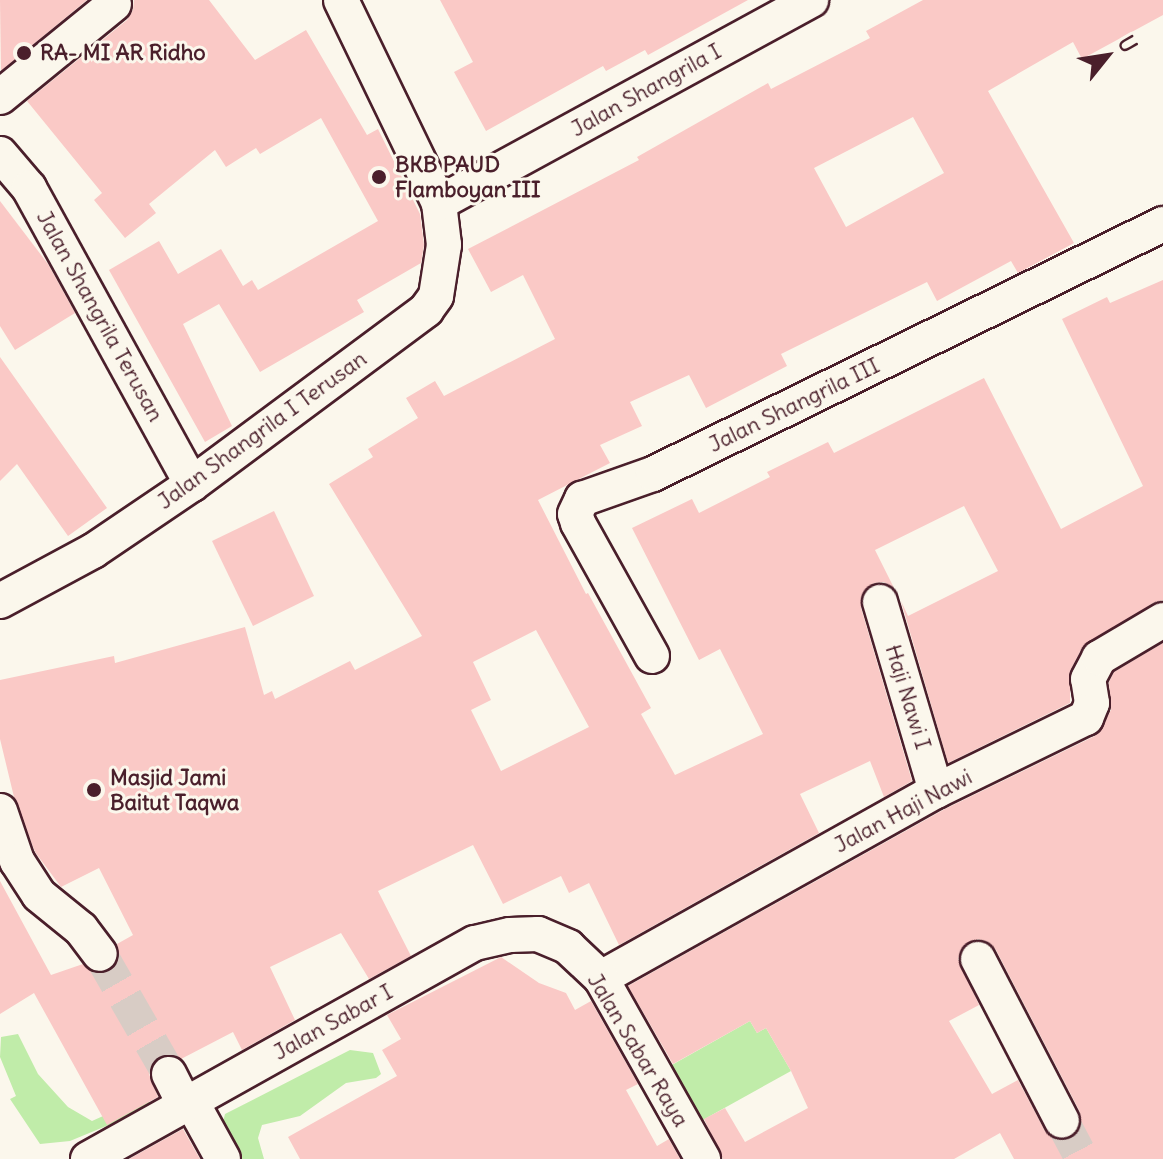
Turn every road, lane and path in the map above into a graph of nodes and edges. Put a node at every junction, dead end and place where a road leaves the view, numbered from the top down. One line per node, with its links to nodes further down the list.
1 (341, 0): 6 (street, Jalan Shangrila I Terusan)
2 (811, 0): 6 (street, Jalan Shangrila I)
3 (114, 4): 4 (street)
4 (0, 97)
5 (0, 154): 8 (street, Jalan Shangrila Terusan)
6 (439, 203): 8 (street, Jalan Shangrila I Terusan)
7 (1163, 224): 12 (street, Jalan Shangrila III)
8 (192, 484): 9 (street, Jalan Shangrila I Terusan)
9 (0, 601)
10 (880, 602): 13 (street, Haji Nawi I)
11 (1163, 620): 13 (street, Jalan Haji Nawi)
12 (652, 656)
13 (936, 791): 18 (street, Jalan Haji Nawi)
14 (0, 811): 16 (street)
15 (475, 943): 18 (street, Jalan Sabar Raya); 20 (street, Jalan Sabar I)
16 (100, 954)
17 (978, 959): 21 (street)
18 (601, 978): 24 (street, Jalan Sabar Raya)
19 (169, 1074): 20 (street)
20 (188, 1103): 22 (street, Jalan Sabar I); 23 (street)
21 (1062, 1121)
22 (88, 1159)
23 (223, 1159)
24 (703, 1159)

